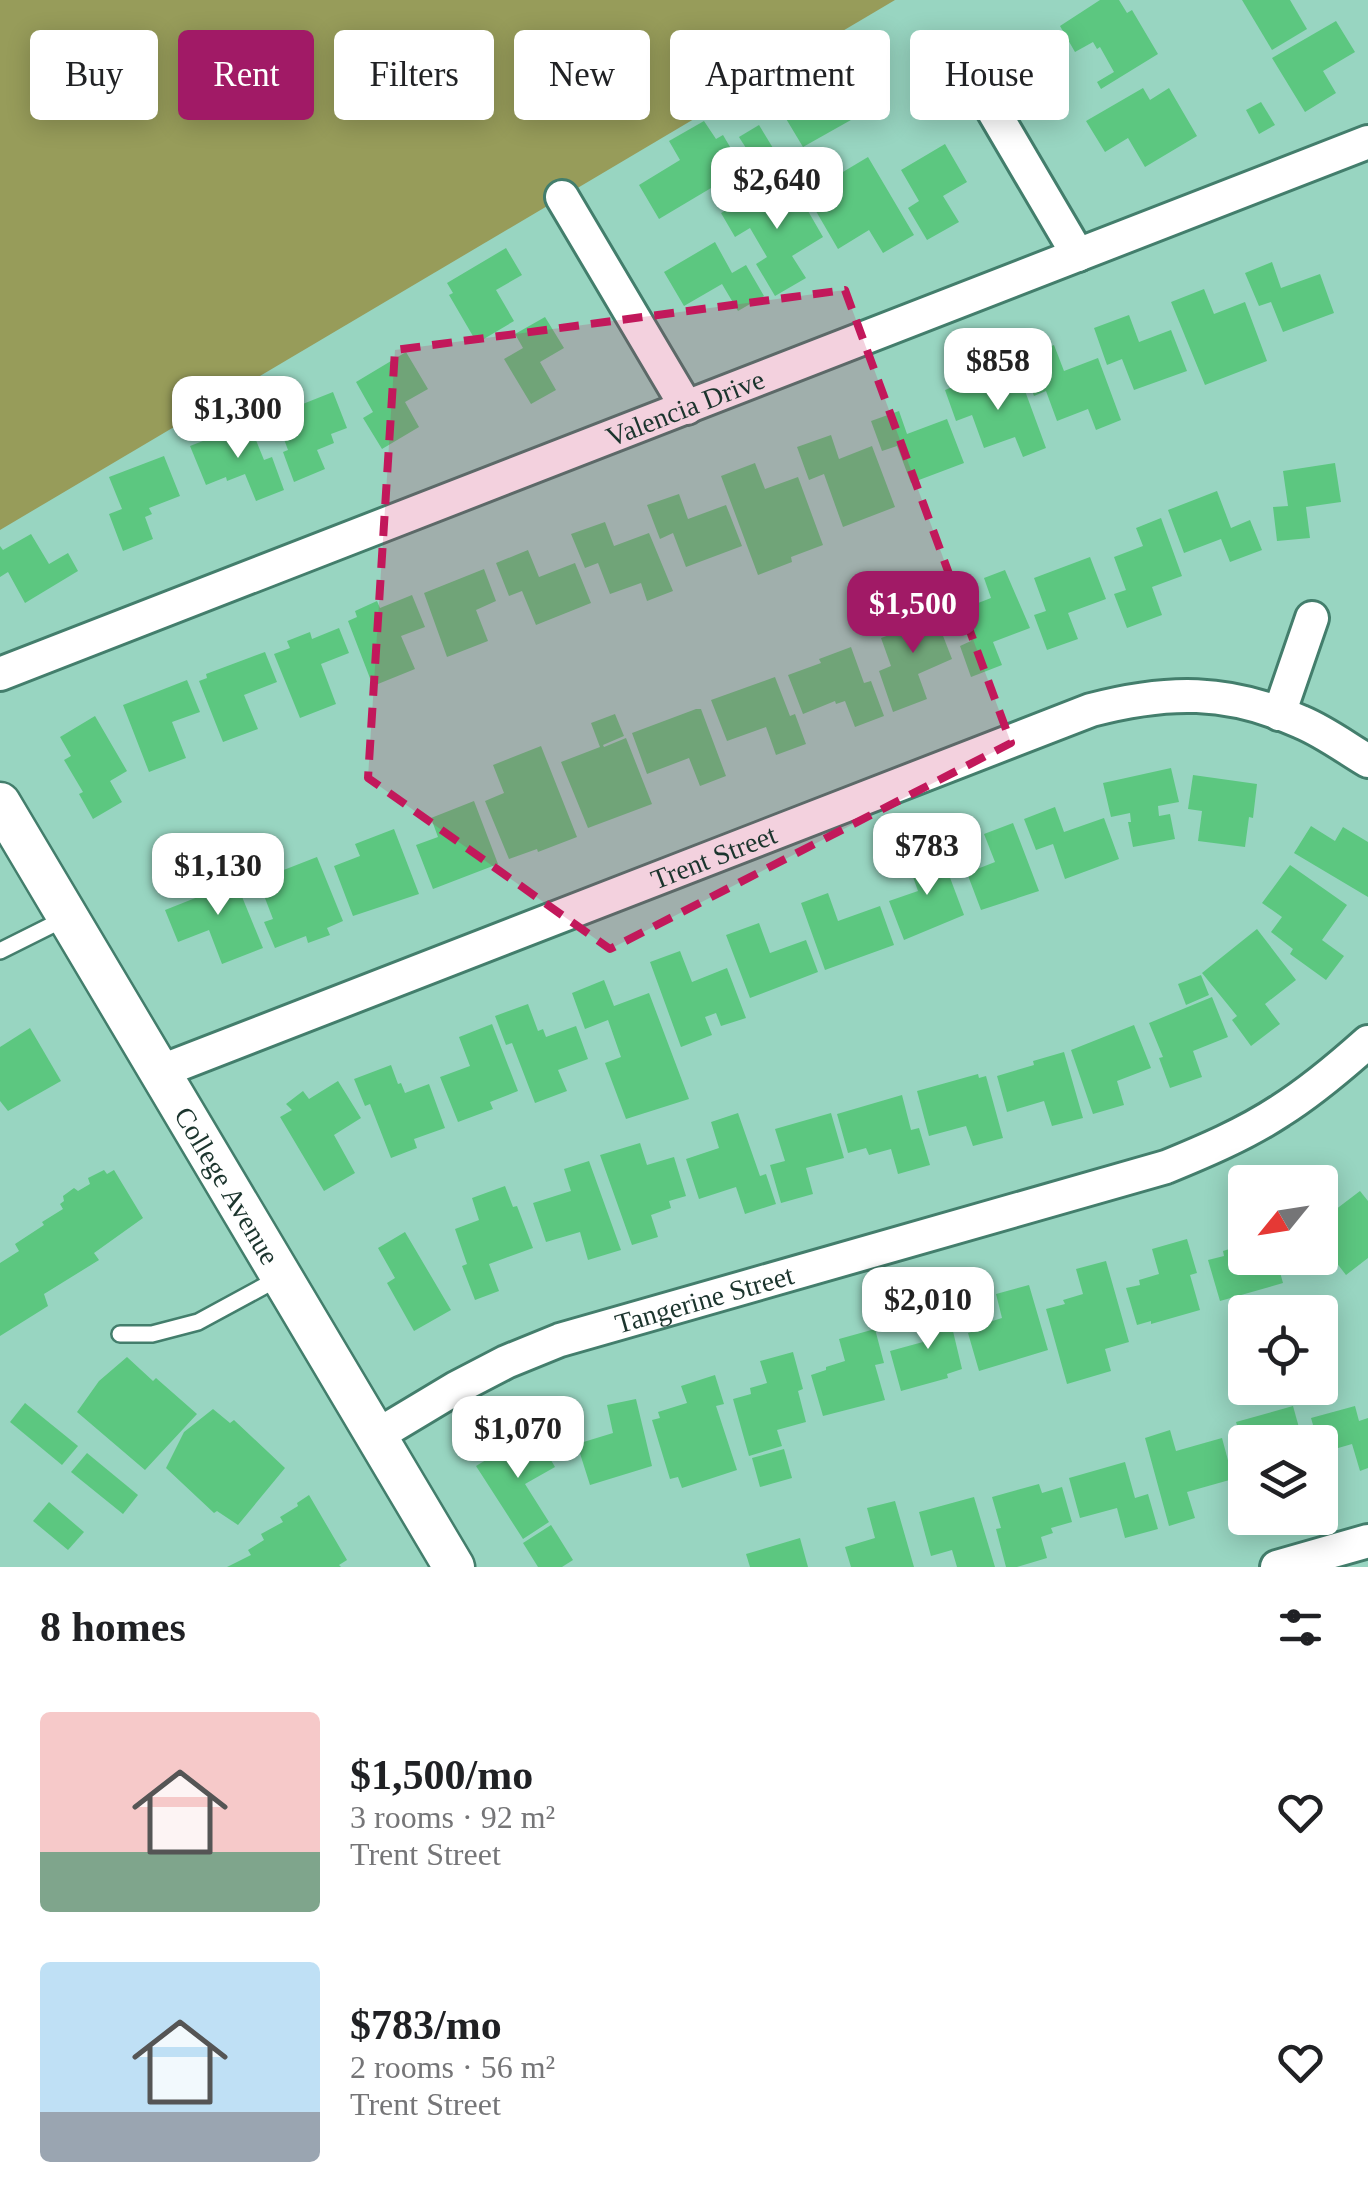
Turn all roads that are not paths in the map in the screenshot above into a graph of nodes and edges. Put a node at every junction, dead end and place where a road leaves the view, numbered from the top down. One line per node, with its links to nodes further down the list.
1 (999, 120): 4 (street)
2 (1368, 142): 4 (street, Valencia Drive)
3 (562, 197): 5 (street)
4 (1078, 255): 5 (street, Valencia Drive)
5 (686, 408): 7 (street, Valencia Drive)
6 (1312, 618): 8 (street)
7 (0, 674)
8 (1279, 714): 9 (street, Trent Street); 14 (street, Trent Street)
9 (1368, 761)
10 (0, 803): 11 (street, College Avenue)
11 (68, 917): 12 (lane); 14 (street, College Avenue)
12 (0, 951)
13 (1368, 1042): 17 (street, Tangerine Street)
14 (160, 1072): 15 (street, College Avenue)
15 (281, 1277): 16 (lane); 17 (street, College Avenue)
16 (120, 1334)
17 (376, 1436): 19 (street, College Avenue)
18 (1368, 1541): 20 (street)
19 (454, 1567)
20 (1278, 1567)

